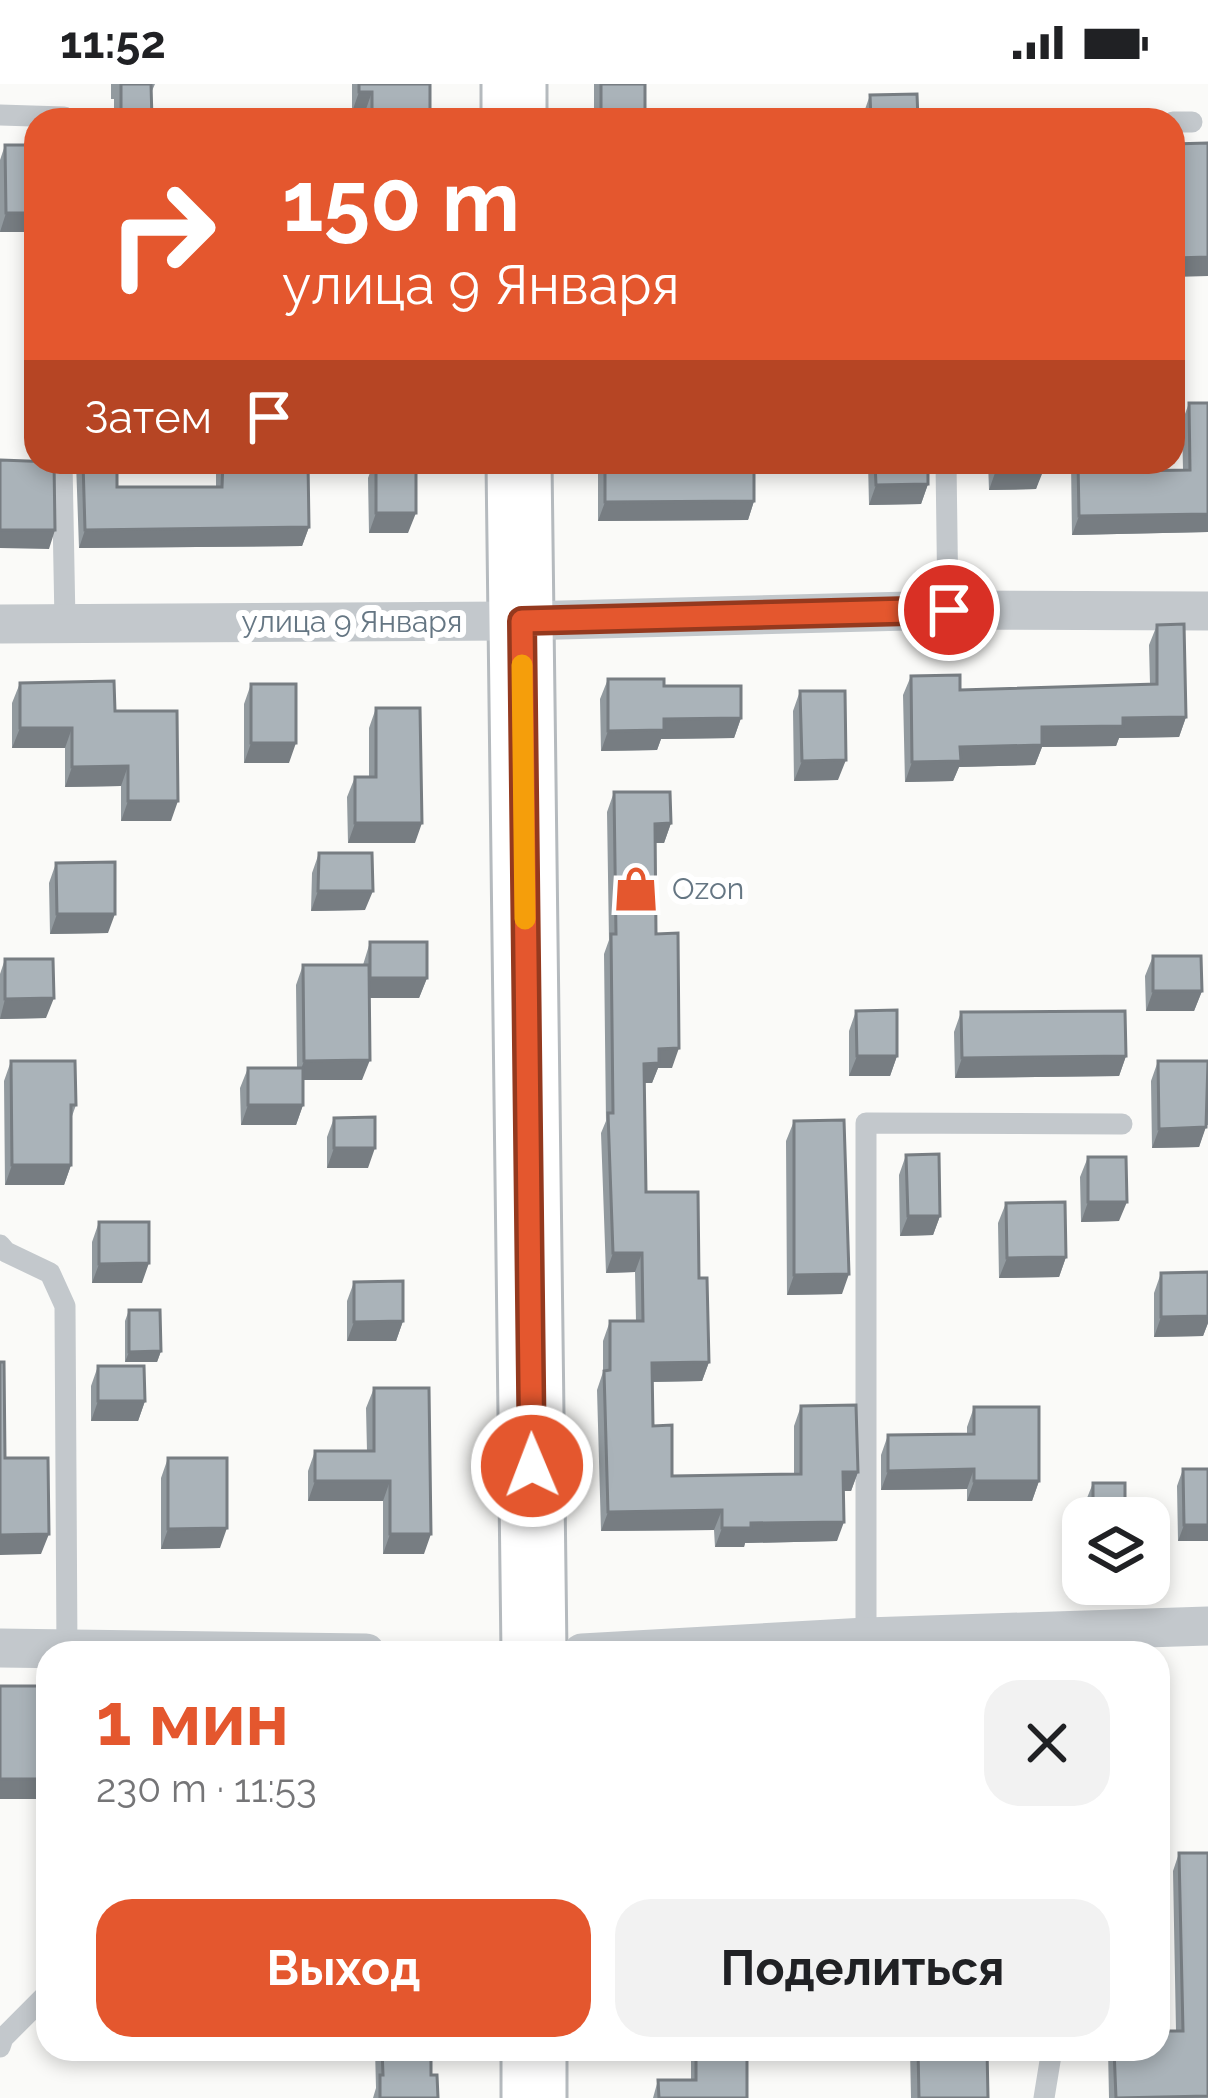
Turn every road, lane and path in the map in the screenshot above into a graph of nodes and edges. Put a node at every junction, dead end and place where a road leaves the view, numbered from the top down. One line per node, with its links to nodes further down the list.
1 (62, 474): 7 (lane)
2 (519, 474): 6 (main road)
3 (946, 474): 4 (lane)
4 (949, 610): 5 (street, улица 9 Января); 6 (street, улица 9 Января)
5 (1208, 611)
6 (522, 621): 7 (street, улица 9 Января); 15 (main road)
7 (65, 622): 8 (street, улица 9 Января)
8 (0, 624)
9 (1122, 1124): 12 (lane)
10 (0, 1245): 14 (lane)
11 (1208, 1626): 13 (street)
12 (866, 1637): 13 (street); 16 (street)
13 (1145, 1640)
14 (67, 1641)
15 (534, 1641)
16 (795, 1641)
17 (0, 1648): 18 (street)
18 (36, 1650)
19 (36, 2005): 20 (lane)
20 (0, 2047)
21 (534, 2061): 23 (main road)
22 (1050, 2061): 24 (lane)
23 (534, 2098)
24 (1043, 2098)

